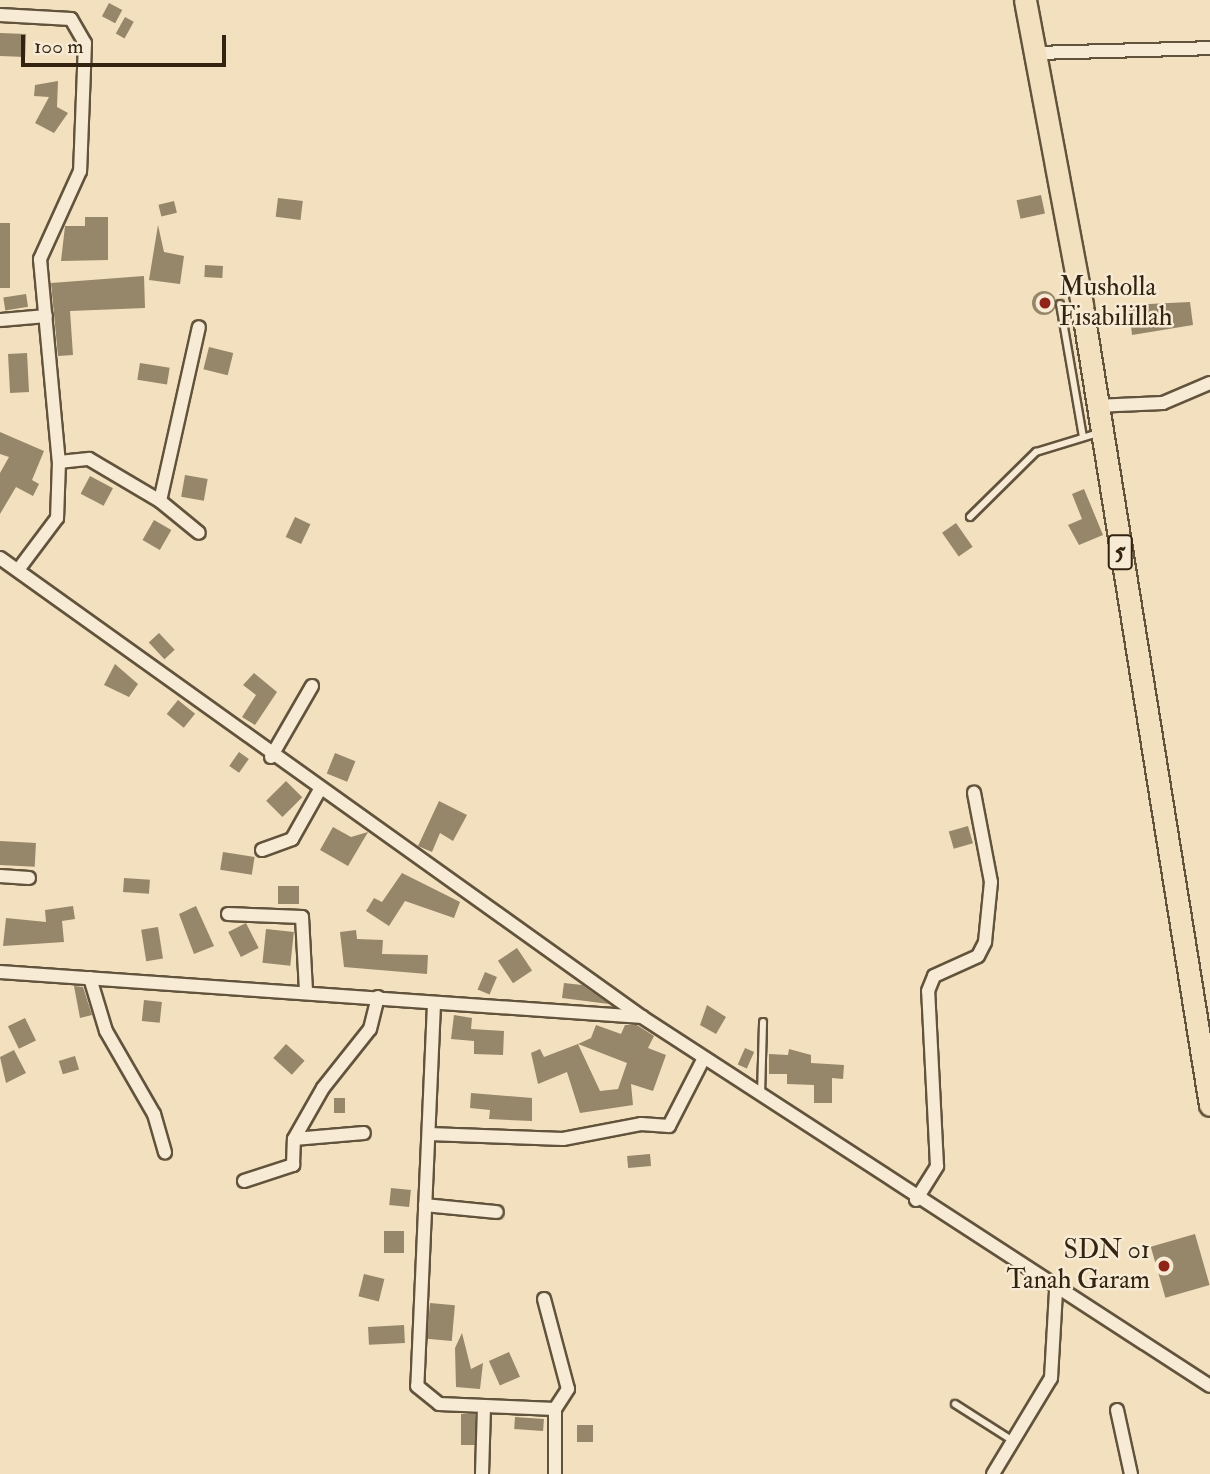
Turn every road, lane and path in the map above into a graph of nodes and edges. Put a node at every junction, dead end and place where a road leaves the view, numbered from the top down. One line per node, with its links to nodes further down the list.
1 (1025, 0): 4 (highway, 5)
2 (0, 15): 6 (street)
3 (1210, 48): 4 (street)
4 (1036, 52): 10 (highway, 5)
5 (1060, 304): 11 (lane)
6 (46, 316): 7 (street); 12 (street)
7 (0, 320)
8 (199, 327): 13 (street)
9 (1210, 383): 10 (street)
10 (1095, 406): 11 (highway, 5)
11 (1091, 435): 14 (lane); 35 (highway, 5)
12 (59, 462): 13 (street); 17 (street)
13 (160, 501): 15 (street)
14 (970, 517)
15 (199, 533)
16 (0, 558): 17 (street)
17 (18, 570): 19 (street)
18 (312, 685): 19 (street)
19 (271, 757): 20 (street)
20 (319, 791): 22 (street); 31 (street)
21 (974, 793): 41 (street)
22 (262, 850)
23 (0, 876): 24 (street)
24 (29, 878)
25 (228, 914): 28 (street)
26 (0, 972): 27 (street)
27 (90, 978): 28 (street); 39 (street)
28 (306, 992): 29 (street)
29 (378, 997): 30 (street); 38 (street)
30 (434, 1004): 31 (street); 37 (street)
31 (642, 1017): 33 (street)
32 (763, 1022): 34 (lane)
33 (704, 1058): 34 (street); 37 (street)
34 (761, 1097): 41 (street)
35 (1210, 1105)
36 (364, 1133): 38 (street)
37 (429, 1134): 42 (street)
38 (295, 1139): 40 (street)
39 (165, 1152)
40 (244, 1181)
41 (916, 1200): 44 (street)
42 (425, 1205): 43 (street); 48 (street)
43 (497, 1212)
44 (1056, 1290): 46 (street); 51 (street)
45 (544, 1299): 49 (street)
46 (1210, 1386)
47 (955, 1404): 51 (lane)
48 (484, 1406): 49 (street); 52 (street)
49 (555, 1409): 53 (street)
50 (1117, 1410): 55 (street)
51 (1010, 1439): 54 (street)
52 (482, 1474)
53 (555, 1474)
54 (993, 1474)
55 (1131, 1474)

